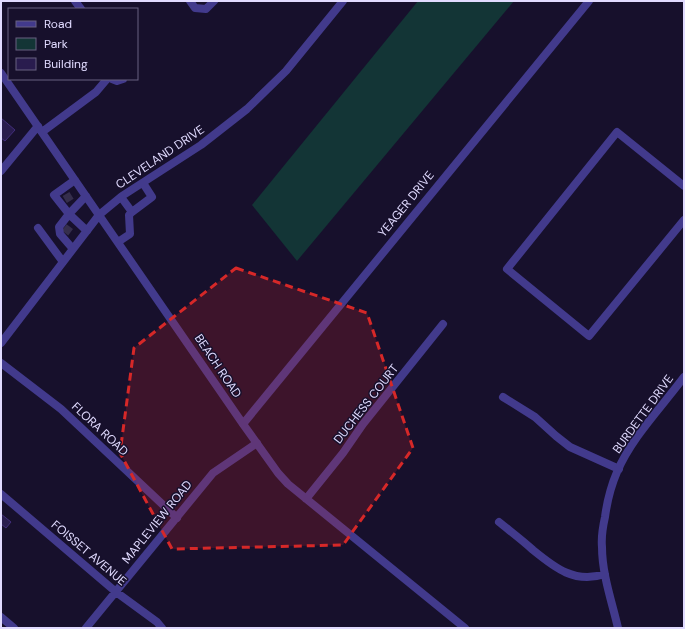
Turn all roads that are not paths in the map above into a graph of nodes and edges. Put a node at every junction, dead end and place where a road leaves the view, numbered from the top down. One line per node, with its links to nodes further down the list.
1 (190, 1): 2 (street)
2 (214, 1)
3 (343, 1): 10 (street, CLEVELAND DRIVE)
4 (589, 1): 28 (street, YEAGER DRIVE)
5 (1, 73): 7 (street, BEACH ROAD)
6 (106, 80): 7 (street)
7 (40, 129): 8 (street); 9 (street, BEACH ROAD)
8 (1, 171)
9 (75, 180): 12 (street, BEACH ROAD); 16 (street)
10 (143, 183): 13 (street, CLEVELAND DRIVE); 14 (street)
11 (684, 186): 17 (street)
12 (86, 196): 15 (street, BEACH ROAD); 16 (street)
13 (121, 197): 14 (street); 15 (street, CLEVELAND DRIVE)
14 (132, 212): 20 (street)
15 (99, 215): 19 (street, CLEVELAND DRIVE); 20 (street, BEACH ROAD)
16 (71, 220): 19 (street); 21 (street)
17 (684, 220)
18 (38, 228): 22 (street)
19 (87, 231): 21 (street, CLEVELAND DRIVE)
20 (118, 242): 28 (street, BEACH ROAD)
21 (73, 249): 22 (street, CLEVELAND DRIVE)
22 (63, 262): 24 (street, CLEVELAND DRIVE)
23 (444, 324): 32 (street, DUCHESS COURT)
24 (1, 343)
25 (1, 364): 33 (street, FLORA ROAD)
26 (684, 377): 30 (street, BURDETTE DRIVE)
27 (503, 397): 30 (street)
28 (243, 424): 29 (street, BEACH ROAD)
29 (257, 443): 32 (street, BEACH ROAD); 33 (street, MAPLEVIEW ROAD)
30 (619, 469): 35 (street, BURDETTE DRIVE)
31 (1, 494): 36 (street, FOISSET AVENUE)
32 (306, 498): 41 (street, BEACH ROAD)
33 (177, 518): 36 (street, MAPLEVIEW ROAD)
34 (499, 522): 35 (street)
35 (606, 574): 42 (street, BURDETTE DRIVE)
36 (116, 592): 39 (street, MAPLEVIEW ROAD); 40 (street, FOISSET AVENUE)
37 (1, 617): 38 (street)
38 (14, 628)
39 (86, 628)
40 (162, 628)
41 (465, 628)
42 (618, 628)

